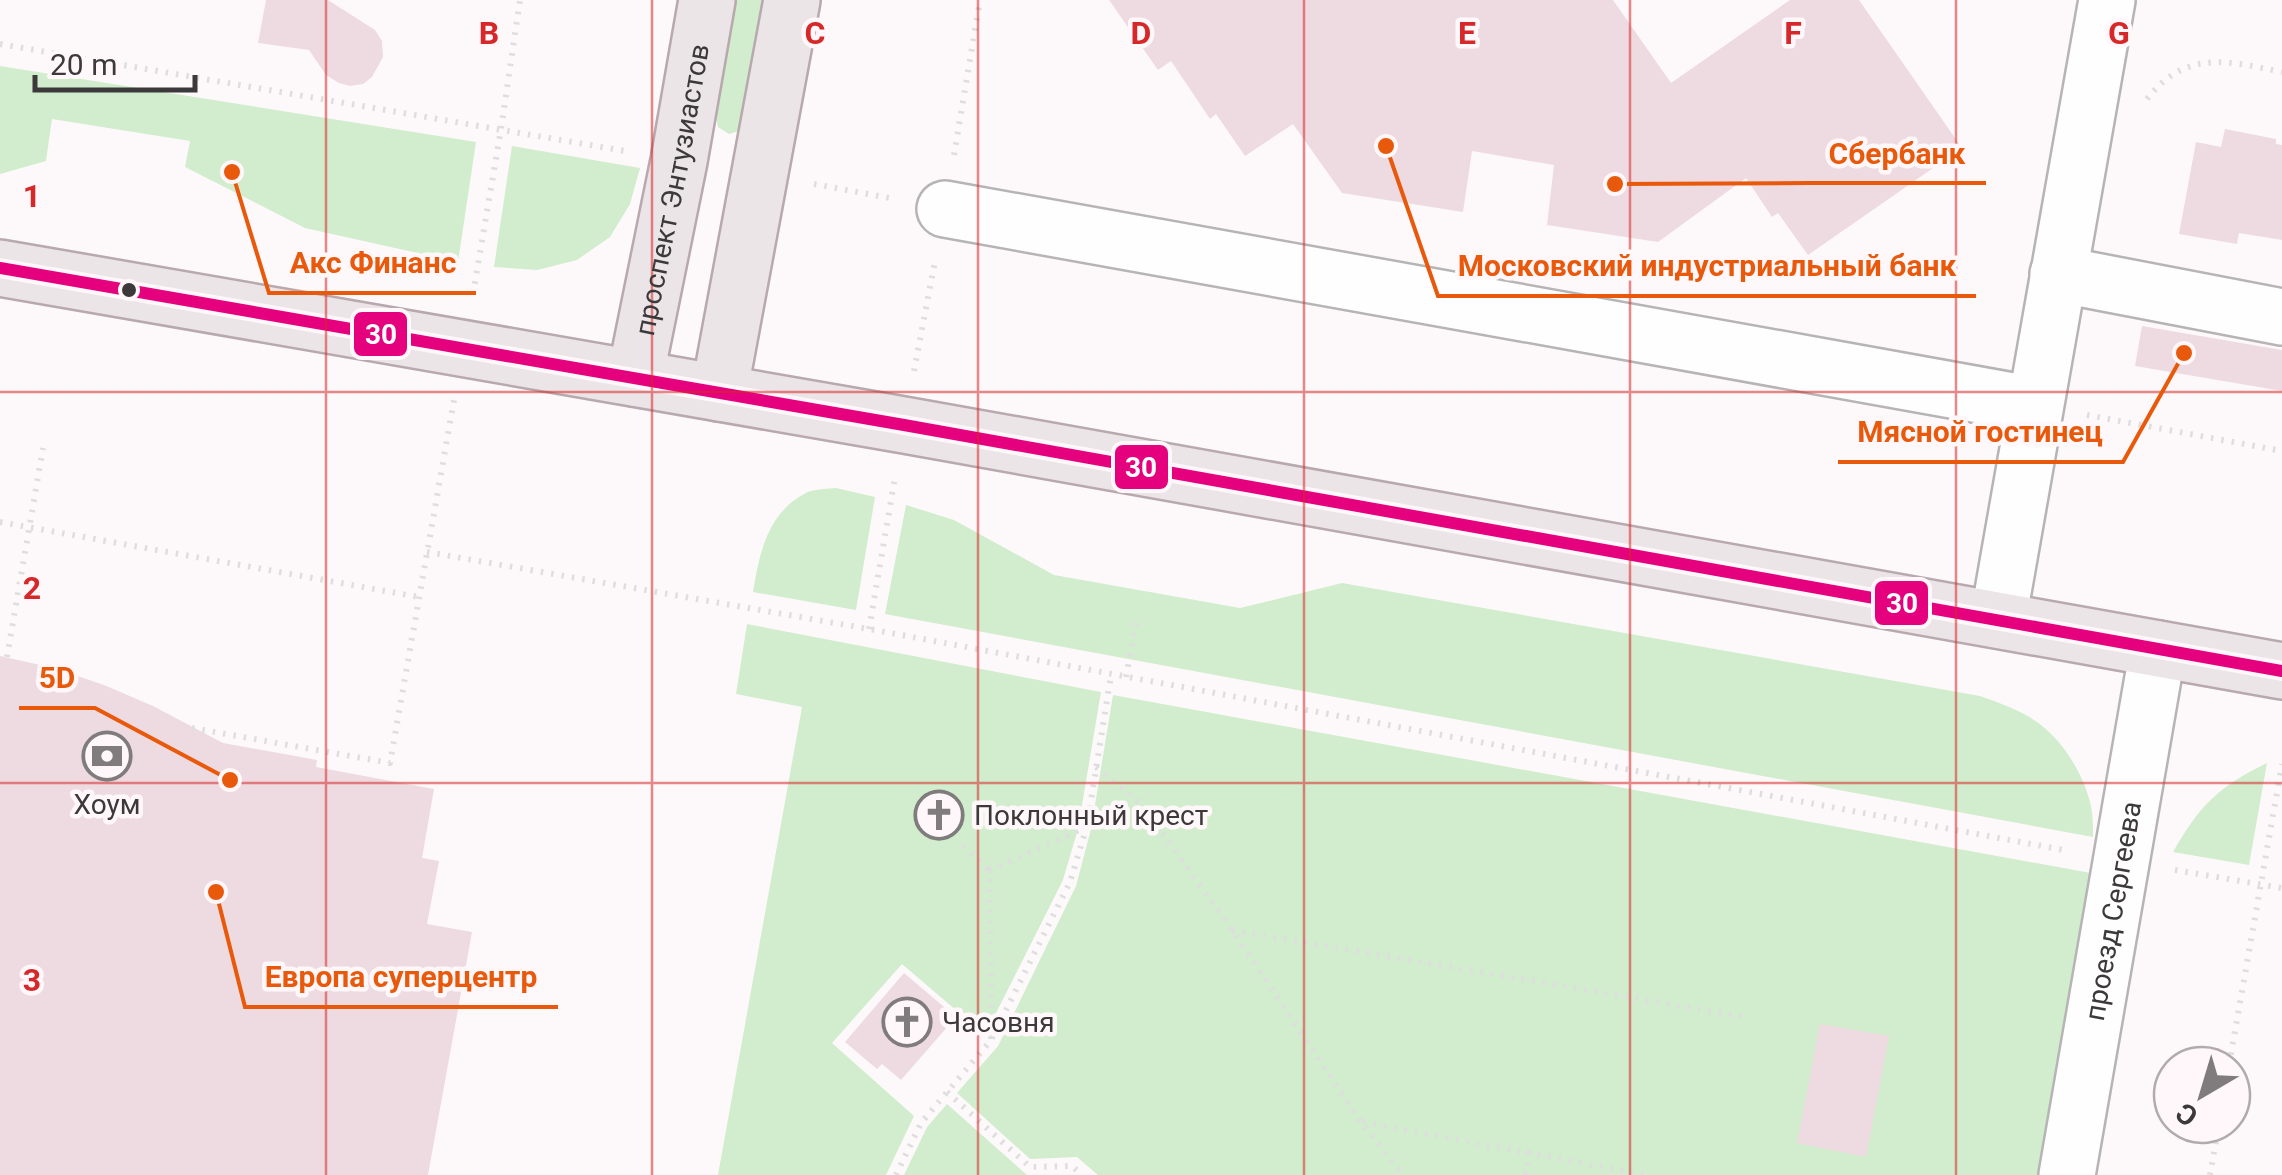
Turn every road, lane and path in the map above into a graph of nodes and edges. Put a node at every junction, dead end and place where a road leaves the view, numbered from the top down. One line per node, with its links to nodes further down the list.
1 (520, 0): 9 (path)
2 (707, 0): 10 (main road, проспект Энтузиастов)
3 (792, 0): 11 (main road)
4 (980, 0): 12 (path)
5 (2107, 0): 14 (street)
6 (0, 44): 9 (path)
7 (2282, 72): 8 (path)
8 (2142, 105)
9 (501, 129): 10 (path); 16 (path)
10 (679, 160): 17 (main road, проспект Энтузиастов)
11 (761, 174): 12 (path); 18 (main road)
12 (945, 209): 19 (street); 20 (path)
13 (0, 268): 16 (main road)
14 (2058, 274): 15 (street); 19 (street)
15 (2282, 316)
16 (463, 350): 17 (main road); 25 (path)
17 (635, 378): 18 (main road)
18 (719, 393): 20 (main road)
19 (2035, 405): 22 (path); 27 (street)
20 (904, 425): 27 (main road); 29 (path)
21 (44, 448): 24 (path)
22 (2282, 451)
23 (0, 522): 24 (path)
24 (29, 527): 26 (path); 31 (path)
25 (427, 552): 26 (path); 29 (path)
26 (419, 597): 35 (path)
27 (1998, 620): 30 (main road)
28 (1136, 622): 34 (path)
29 (869, 629): 33 (path)
30 (2158, 649): 32 (main road); 40 (street, проезд Сергеева)
31 (7, 657)
32 (2282, 671)
33 (1111, 675): 34 (path); 37 (path)
34 (1126, 677): 40 (path)
35 (192, 728)
36 (2282, 764): 42 (path)
37 (1096, 767): 38 (path); 44 (path)
38 (1086, 826): 41 (path); 46 (path)
39 (962, 846): 41 (path)
40 (2122, 861): 42 (path); 57 (street, проезд Сергеева)
41 (990, 870): 46 (path)
42 (2261, 884): 43 (path); 47 (path)
43 (2282, 888)
44 (1232, 930): 45 (path); 49 (path)
45 (1745, 1017)
46 (991, 1040): 48 (path)
47 (2233, 1045)
48 (947, 1092): 52 (path); 53 (path)
49 (1361, 1122): 51 (path); 54 (path)
50 (2215, 1145): 58 (path)
51 (1529, 1153): 55 (path); 56 (path)
52 (896, 1175)
53 (1082, 1175)
54 (1403, 1175)
55 (1525, 1175)
56 (1644, 1175)
57 (2066, 1175)
58 (2210, 1175)

